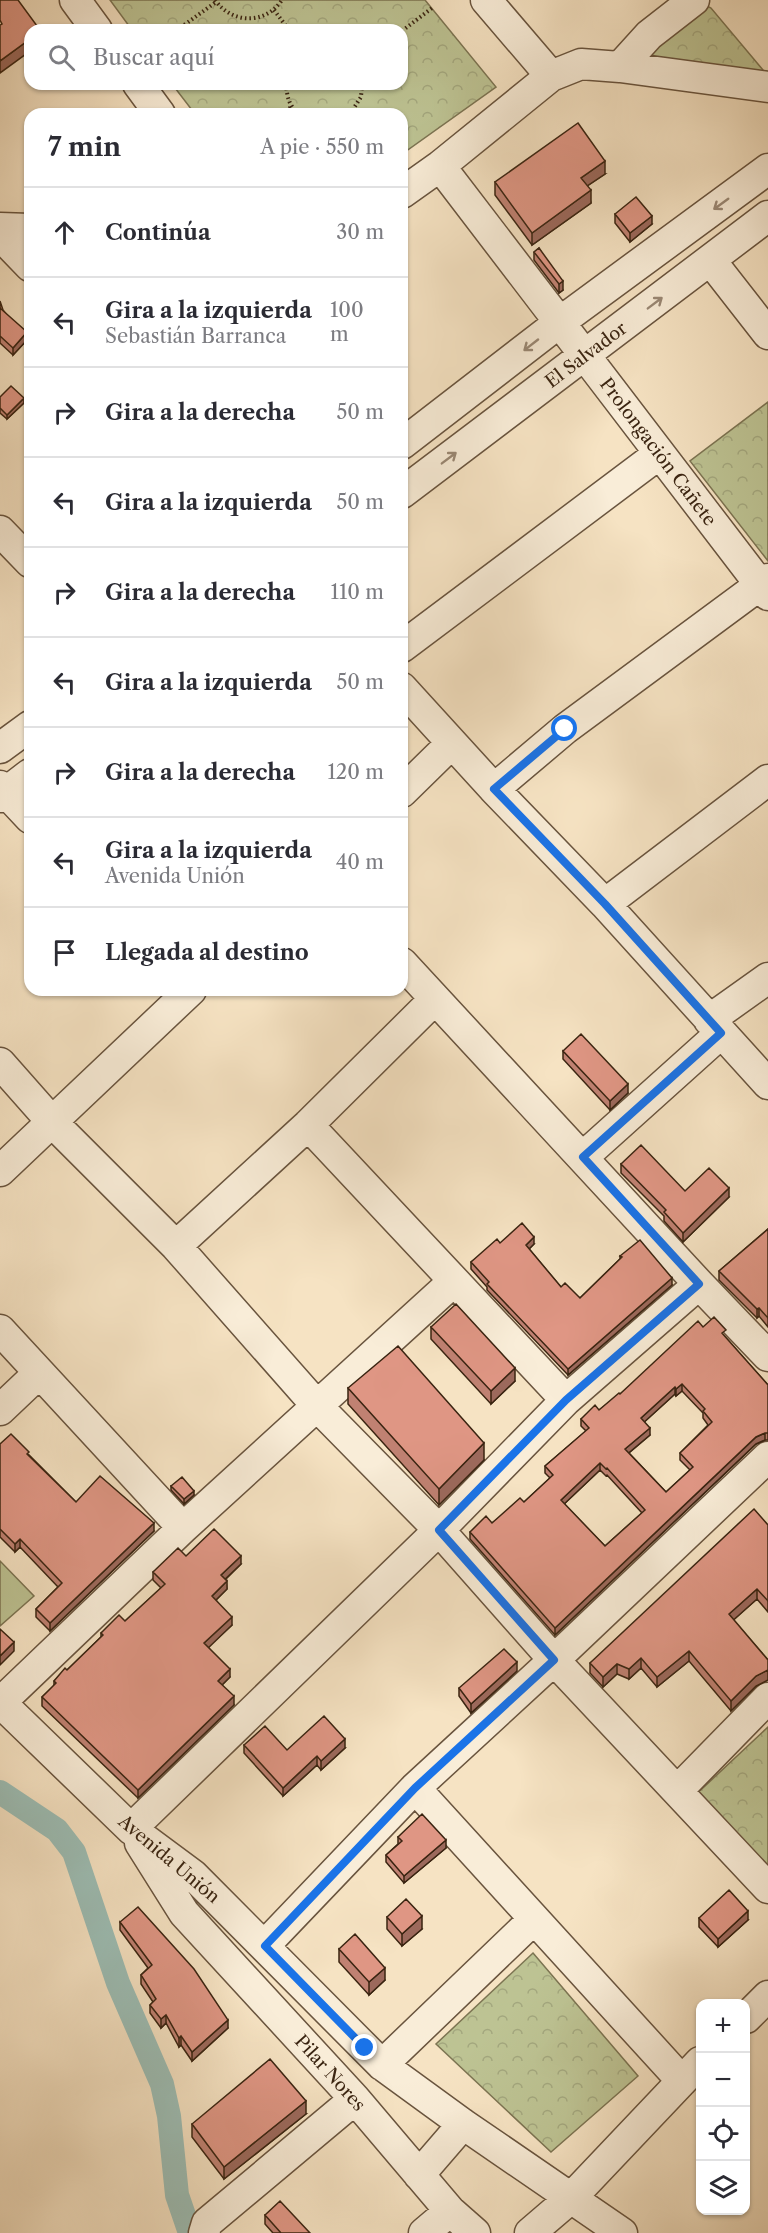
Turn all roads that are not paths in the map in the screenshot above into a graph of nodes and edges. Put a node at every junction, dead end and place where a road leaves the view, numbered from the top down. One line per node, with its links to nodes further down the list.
1 (75, 0): 4 (street)
2 (486, 0): 6 (street)
3 (694, 0): 5 (street)
4 (93, 24)
5 (620, 66): 6 (street); 7 (street)
6 (551, 76): 10 (street)
7 (768, 87)
8 (142, 90): 9 (street)
9 (156, 108)
10 (440, 166): 12 (street); 19 (street, Prolongación Cañete)
11 (768, 169): 19 (street, one-way to 19)
12 (408, 189)
13 (768, 216): 18 (street, El Salvador)
14 (0, 228): 15 (street)
15 (24, 229)
16 (0, 235): 17 (street)
17 (24, 260)
18 (711, 261): 20 (street); 21 (street, El Salvador, one-way to 18)
19 (560, 322): 21 (street, Prolongación Cañete); 22 (street, one-way to 22)
20 (768, 334)
21 (585, 356): 23 (street, Prolongación Cañete); 24 (street, El Salvador, one-way to 21)
22 (408, 439)
23 (659, 454): 27 (street, Prolongación Cañete); 28 (street)
24 (408, 489)
25 (0, 531): 26 (street)
26 (24, 556)
27 (765, 586): 36 (street)
28 (408, 642)
29 (408, 695): 31 (street)
30 (24, 730): 32 (street)
31 (452, 743): 35 (street); 36 (street)
32 (0, 748)
33 (24, 778): 37 (street)
34 (768, 780): 39 (street)
35 (408, 786)
36 (494, 789): 39 (street)
37 (2, 792): 38 (street)
38 (24, 812)
39 (605, 904): 44 (street)
40 (408, 970): 43 (street)
41 (768, 978): 44 (street)
42 (183, 996): 47 (street)
43 (435, 999): 48 (street); 49 (street)
44 (715, 1027): 46 (street); 49 (street)
45 (0, 1063): 47 (street)
46 (768, 1084)
47 (53, 1123): 50 (street); 51 (street)
48 (308, 1125): 51 (street); 52 (street)
49 (583, 1157): 53 (street)
50 (0, 1172)
51 (176, 1246): 58 (street)
52 (454, 1281): 57 (street); 58 (street)
53 (699, 1284): 55 (street); 57 (street)
54 (0, 1330): 56 (street)
55 (768, 1356)
56 (38, 1374): 59 (street); 61 (street)
57 (566, 1400): 62 (street)
58 (318, 1407): 61 (street); 62 (street)
59 (0, 1410)
60 (768, 1457): 63 (street)
61 (183, 1528): 65 (street)
62 (439, 1530): 63 (street); 68 (street)
63 (554, 1660): 66 (street); 67 (street)
64 (768, 1698): 67 (street)
65 (0, 1702): 68 (street, Avenida Unión)
66 (415, 1788): 70 (street); 71 (street)
67 (678, 1790): 69 (street)
68 (131, 1829): 71 (street, Avenida Unión); 76 (street, Pilar Nores)
69 (768, 1888)
70 (534, 1919): 74 (street); 75 (street)
71 (265, 1946): 74 (street, Avenida Unión)
72 (768, 1996): 73 (street)
73 (750, 2014)
74 (382, 2065): 77 (street, Avenida Unión)
75 (691, 2071): 79 (street)
76 (354, 2099): 78 (street, Pilar Nores); 81 (street)
77 (463, 2124): 78 (street); 79 (street, Avenida Unión)
78 (419, 2175): 80 (street, Pilar Nores)
79 (572, 2197): 84 (street); 85 (street, Avenida Unión)
80 (450, 2211): 82 (street); 83 (street, Pilar Nores)
81 (204, 2233)
82 (424, 2233)
83 (475, 2233)
84 (530, 2233)
85 (622, 2233)

